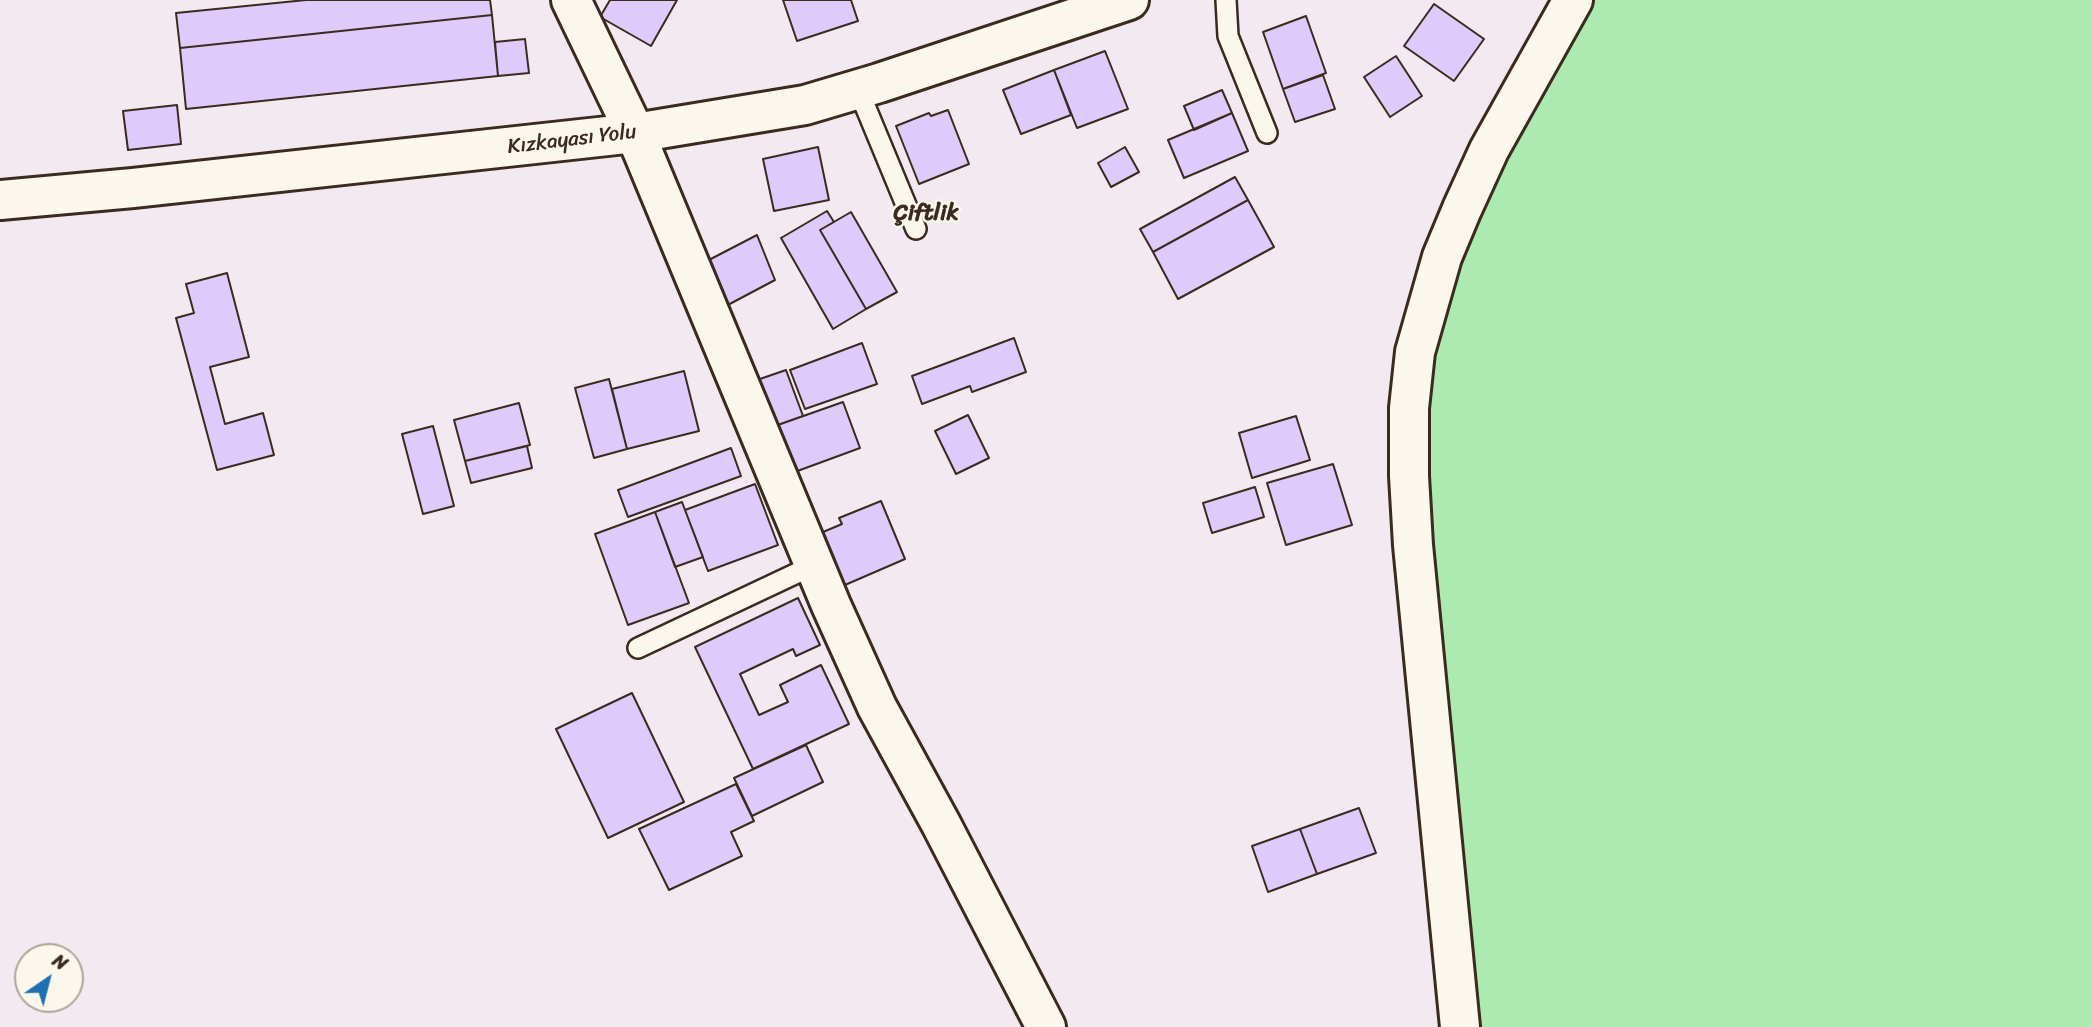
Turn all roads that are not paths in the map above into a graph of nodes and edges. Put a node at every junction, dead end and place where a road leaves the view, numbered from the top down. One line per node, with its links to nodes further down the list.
1 (571, 0): 6 (street)
2 (1129, 0): 5 (street, Kızkayası Yolu)
3 (1226, 0): 7 (lane)
4 (1573, 0): 13 (street)
5 (858, 89): 6 (street, Kızkayası Yolu); 9 (lane)
6 (635, 133): 8 (street, Kızkayası Yolu); 10 (street)
7 (1268, 133)
8 (0, 200)
9 (916, 229)
10 (814, 565): 11 (lane); 12 (street)
11 (638, 648)
12 (1046, 1027)
13 (1460, 1027)

